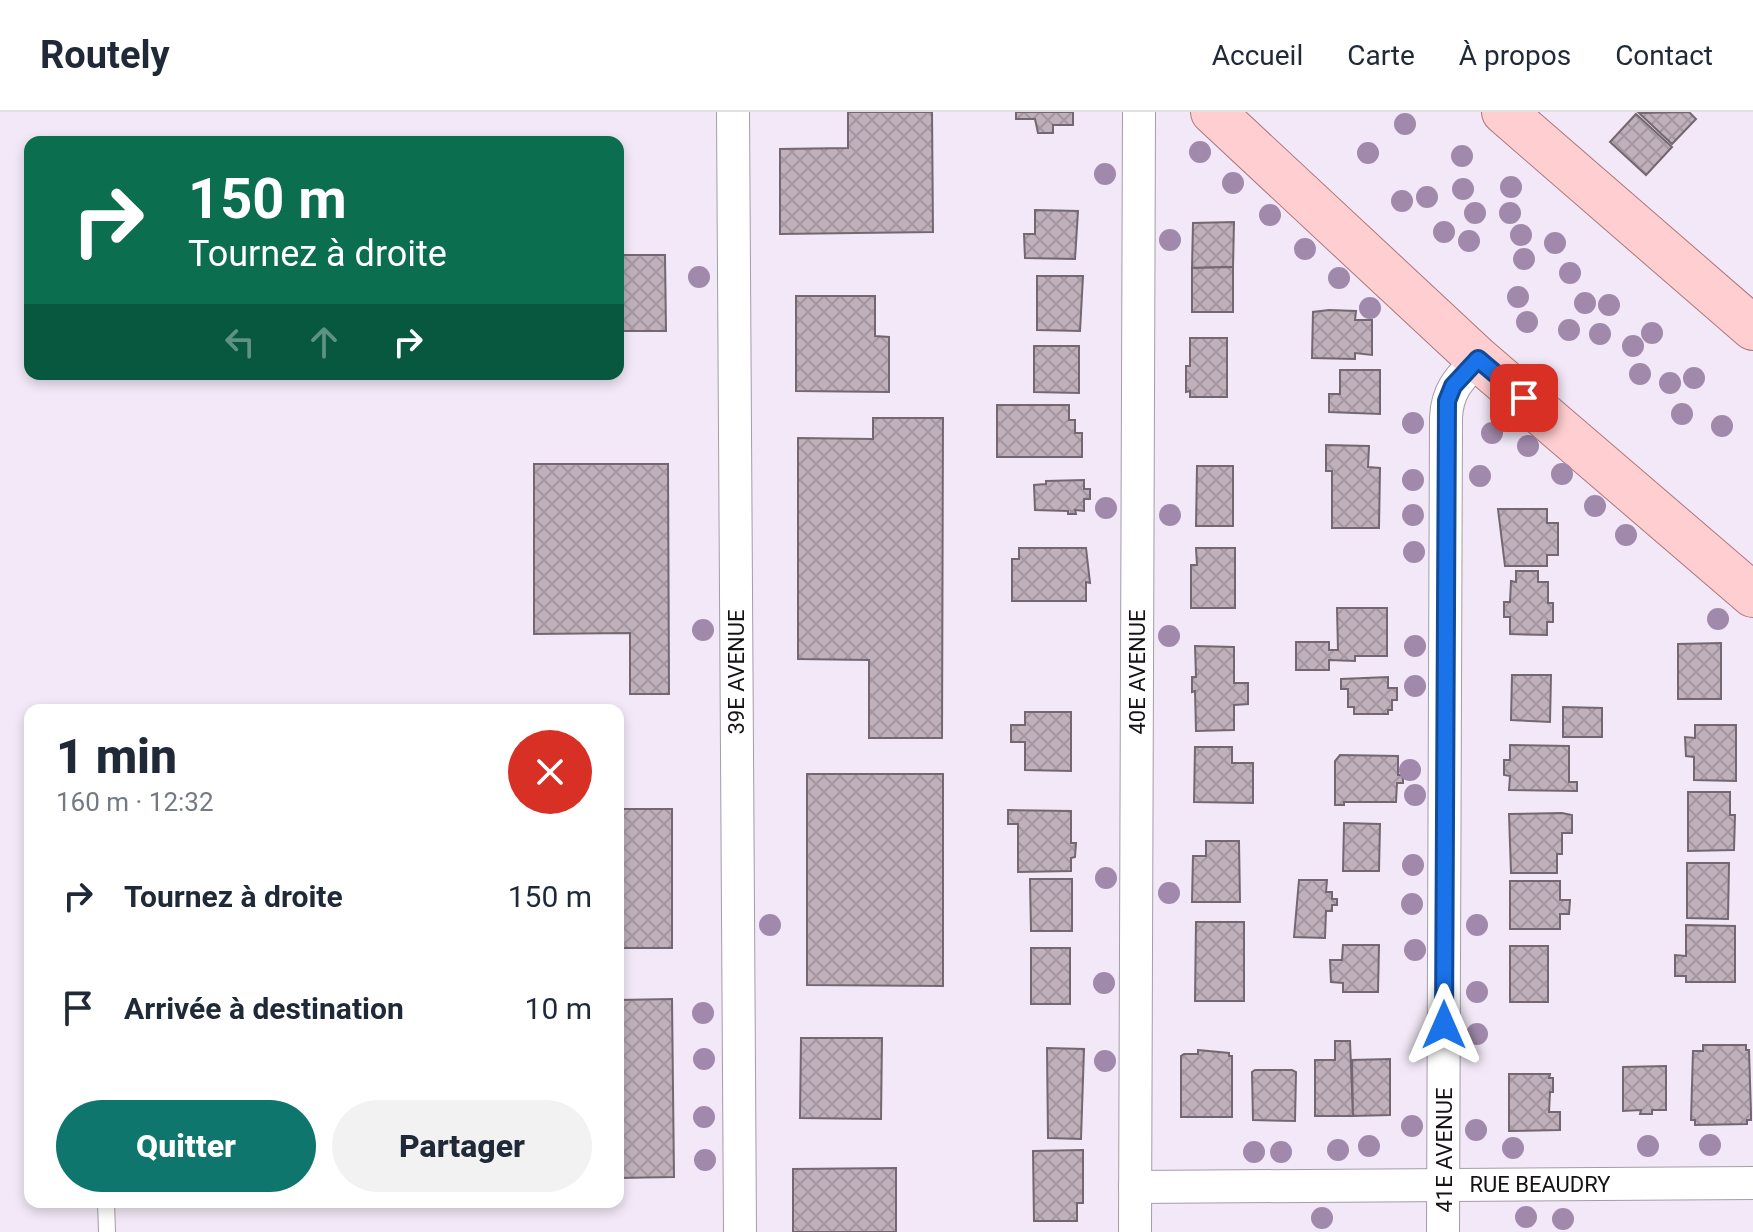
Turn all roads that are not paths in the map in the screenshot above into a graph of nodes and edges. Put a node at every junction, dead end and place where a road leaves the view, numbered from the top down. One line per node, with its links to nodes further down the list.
1 (733, 112): 13 (street, 39E AVENUE)
2 (1139, 112): 10 (street, 40E AVENUE)
3 (1213, 112): 6 (main road)
4 (1504, 112): 5 (main road)
5 (1753, 328)
6 (1478, 359): 7 (main road); 9 (street, 41E AVENUE)
7 (1753, 595)
8 (1753, 1183): 9 (street, RUE BEAUDRY)
9 (1444, 1185): 10 (street, RUE BEAUDRY); 15 (street, 41E AVENUE)
10 (1135, 1187): 14 (street, 40E AVENUE)
11 (106, 1208): 12 (lane)
12 (107, 1232)
13 (740, 1232)
14 (1135, 1232)
15 (1443, 1232)

